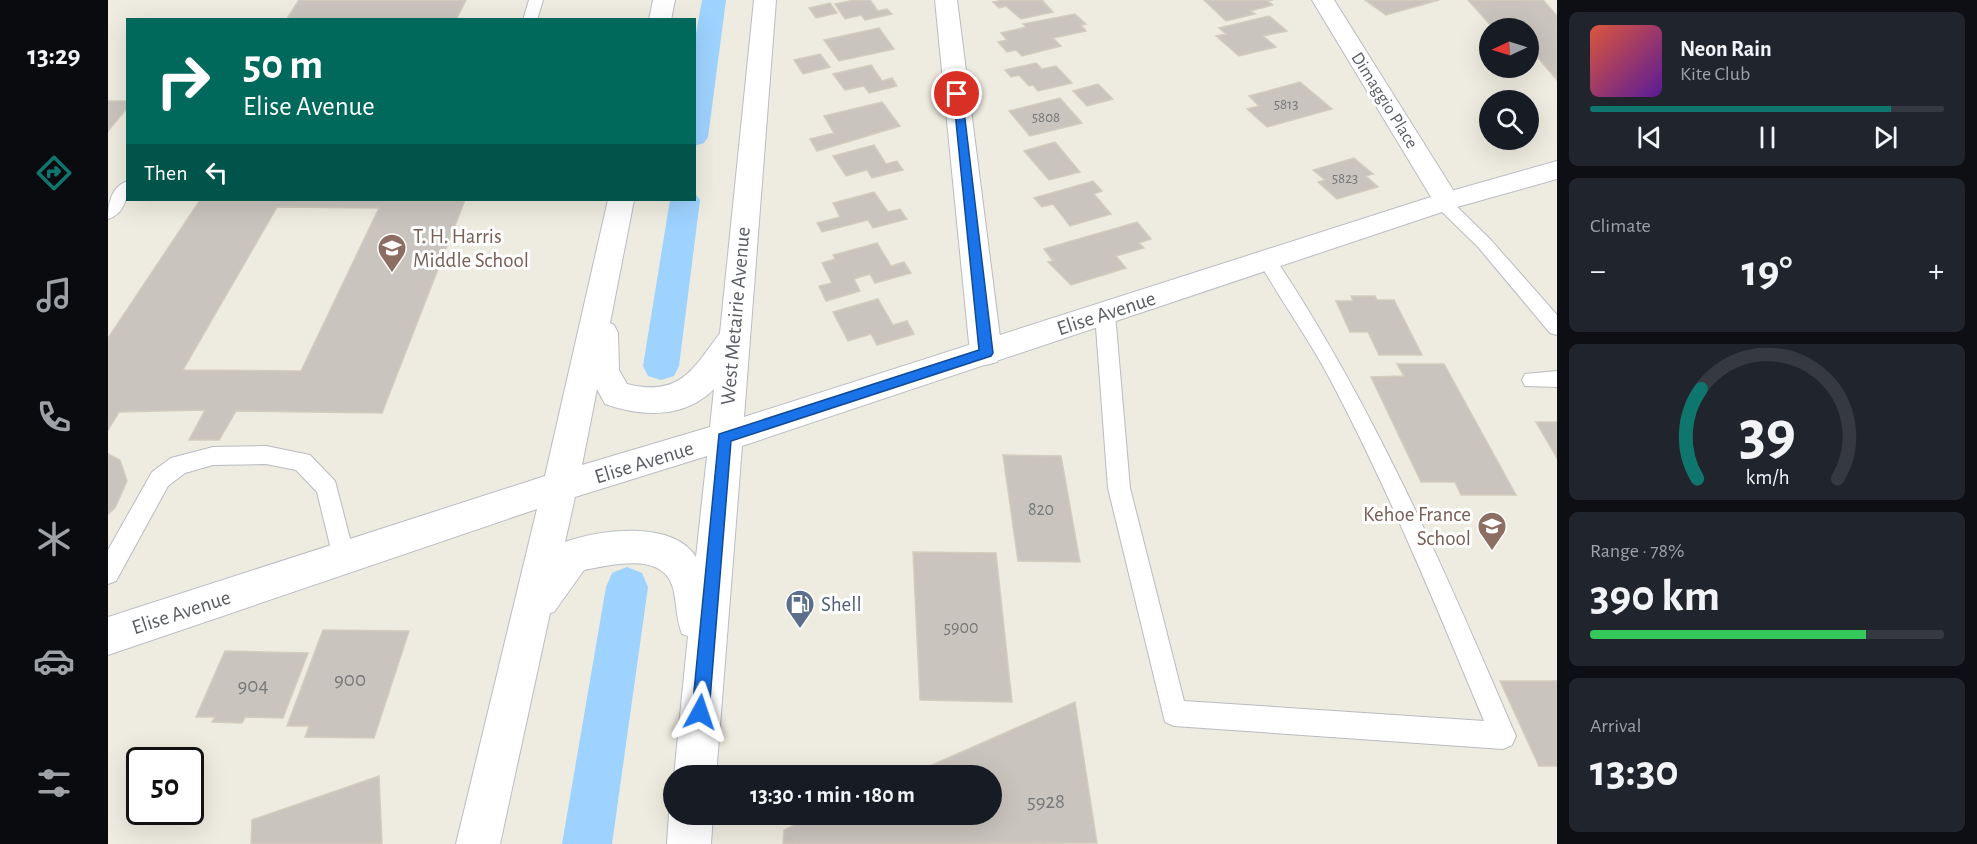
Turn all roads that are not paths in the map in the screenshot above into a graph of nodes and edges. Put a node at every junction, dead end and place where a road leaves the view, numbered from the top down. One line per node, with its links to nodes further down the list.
1 (536, 0): 6 (lane)
2 (664, 0): 7 (street)
3 (765, 0): 17 (street, West Metairie Avenue)
4 (946, 0): 18 (street)
5 (1323, 0): 11 (street, Dimaggio Place)
6 (531, 18)
7 (660, 18)
8 (1557, 170): 11 (street, Elise Avenue)
9 (126, 190): 12 (lane)
10 (621, 201): 14 (street)
11 (1444, 201): 13 (street, Elise Avenue); 16 (lane)
12 (108, 213)
13 (1268, 260): 15 (street, Elise Avenue); 15 (lane)
14 (604, 284): 17 (street); 22 (street)
15 (1105, 314): 18 (street, Elise Avenue)
16 (1557, 328)
17 (734, 334): 21 (street, West Metairie Avenue)
18 (986, 353): 21 (street, Elise Avenue)
19 (1557, 379): 20 (lane)
20 (1532, 380)
21 (724, 438): 22 (street, Elise Avenue); 27 (street, West Metairie Avenue)
22 (560, 486): 23 (street, Elise Avenue); 25 (street)
23 (343, 558): 24 (lane); 26 (street, Elise Avenue)
24 (108, 573)
25 (530, 618): 27 (street); 30 (street)
26 (108, 636)
27 (704, 670): 28 (street, West Metairie Avenue)
28 (695, 765)
29 (690, 825): 31 (street)
30 (478, 844)
31 (688, 844)

